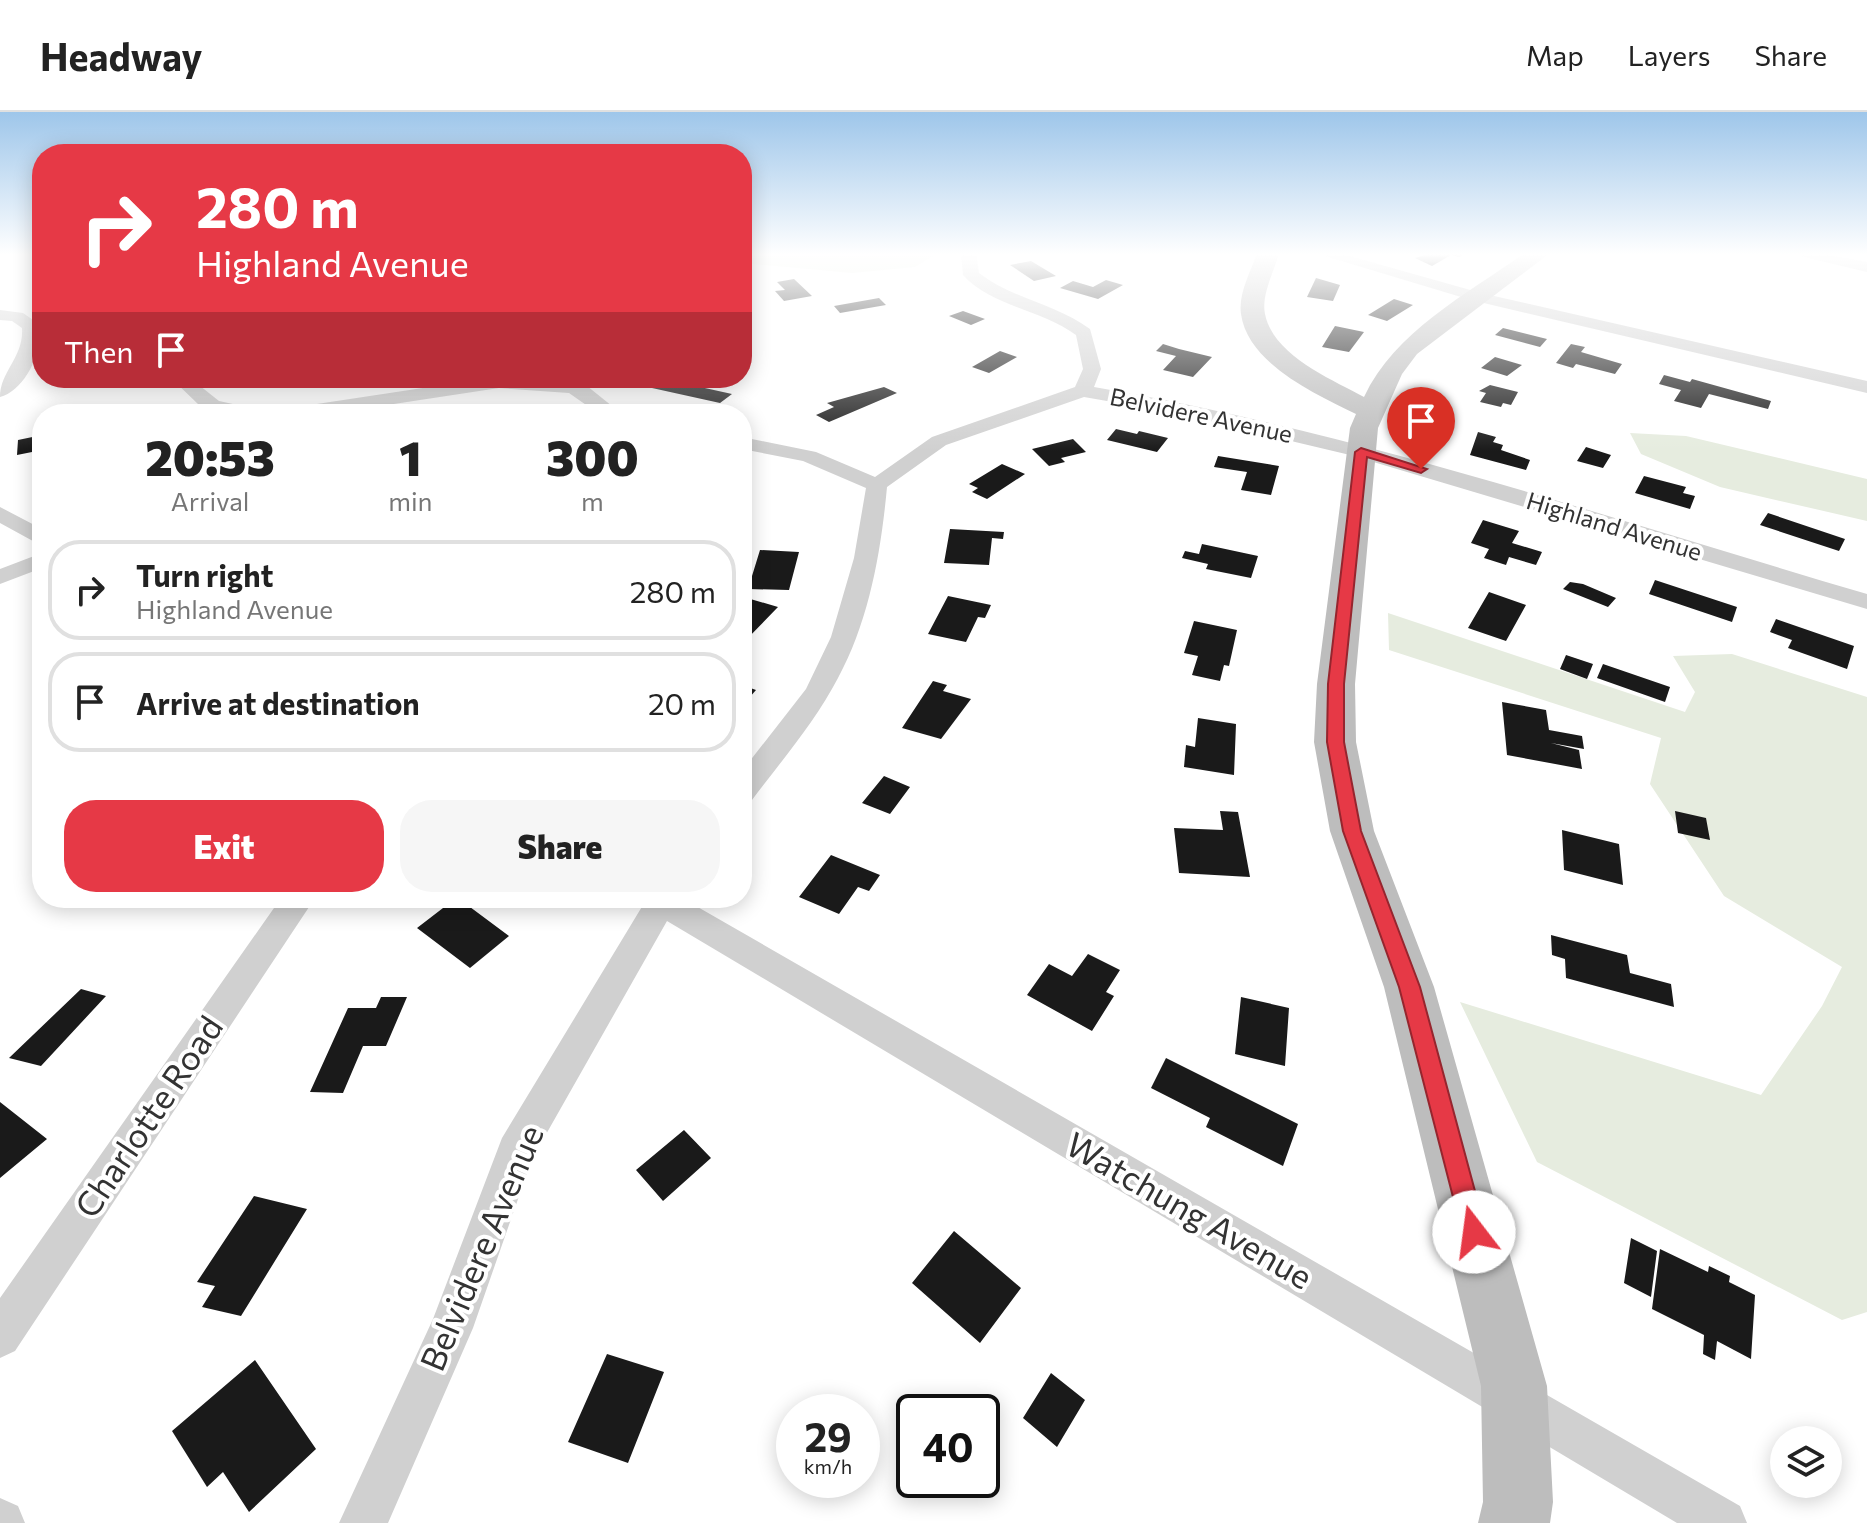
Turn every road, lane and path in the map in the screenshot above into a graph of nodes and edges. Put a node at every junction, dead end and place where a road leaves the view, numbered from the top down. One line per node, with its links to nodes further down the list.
1 (20, 319): 7 (street)
2 (1061, 319): 13 (street)
3 (1255, 319): 17 (street)
4 (1448, 319): 17 (street)
5 (1572, 319): 8 (street)
6 (32, 338): 12 (street)
7 (32, 338)
8 (1867, 387)
9 (189, 388): 14 (street)
10 (460, 388): 15 (street)
11 (578, 388): 16 (street)
12 (0, 391)
13 (1083, 391): 17 (street, Belvidere Avenue); 19 (street, Belvidere Avenue)
14 (210, 404)
15 (356, 404)
16 (599, 404)
17 (1366, 432): 24 (street, Highland Avenue); 30 (street)
18 (752, 445): 19 (street)
19 (877, 485): 25 (street)
20 (0, 514): 21 (street)
21 (32, 533)
22 (32, 564): 23 (street)
23 (0, 577)
24 (1867, 602)
25 (752, 779)
26 (292, 908): 29 (street, Charlotte Road)
27 (655, 908): 31 (street, Belvidere Avenue)
28 (675, 908): 30 (street, Watchung Avenue)
29 (0, 1336)
30 (1516, 1399): 32 (street); 33 (street, Watchung Avenue)
31 (363, 1523)
32 (1514, 1523)
33 (1723, 1523)

